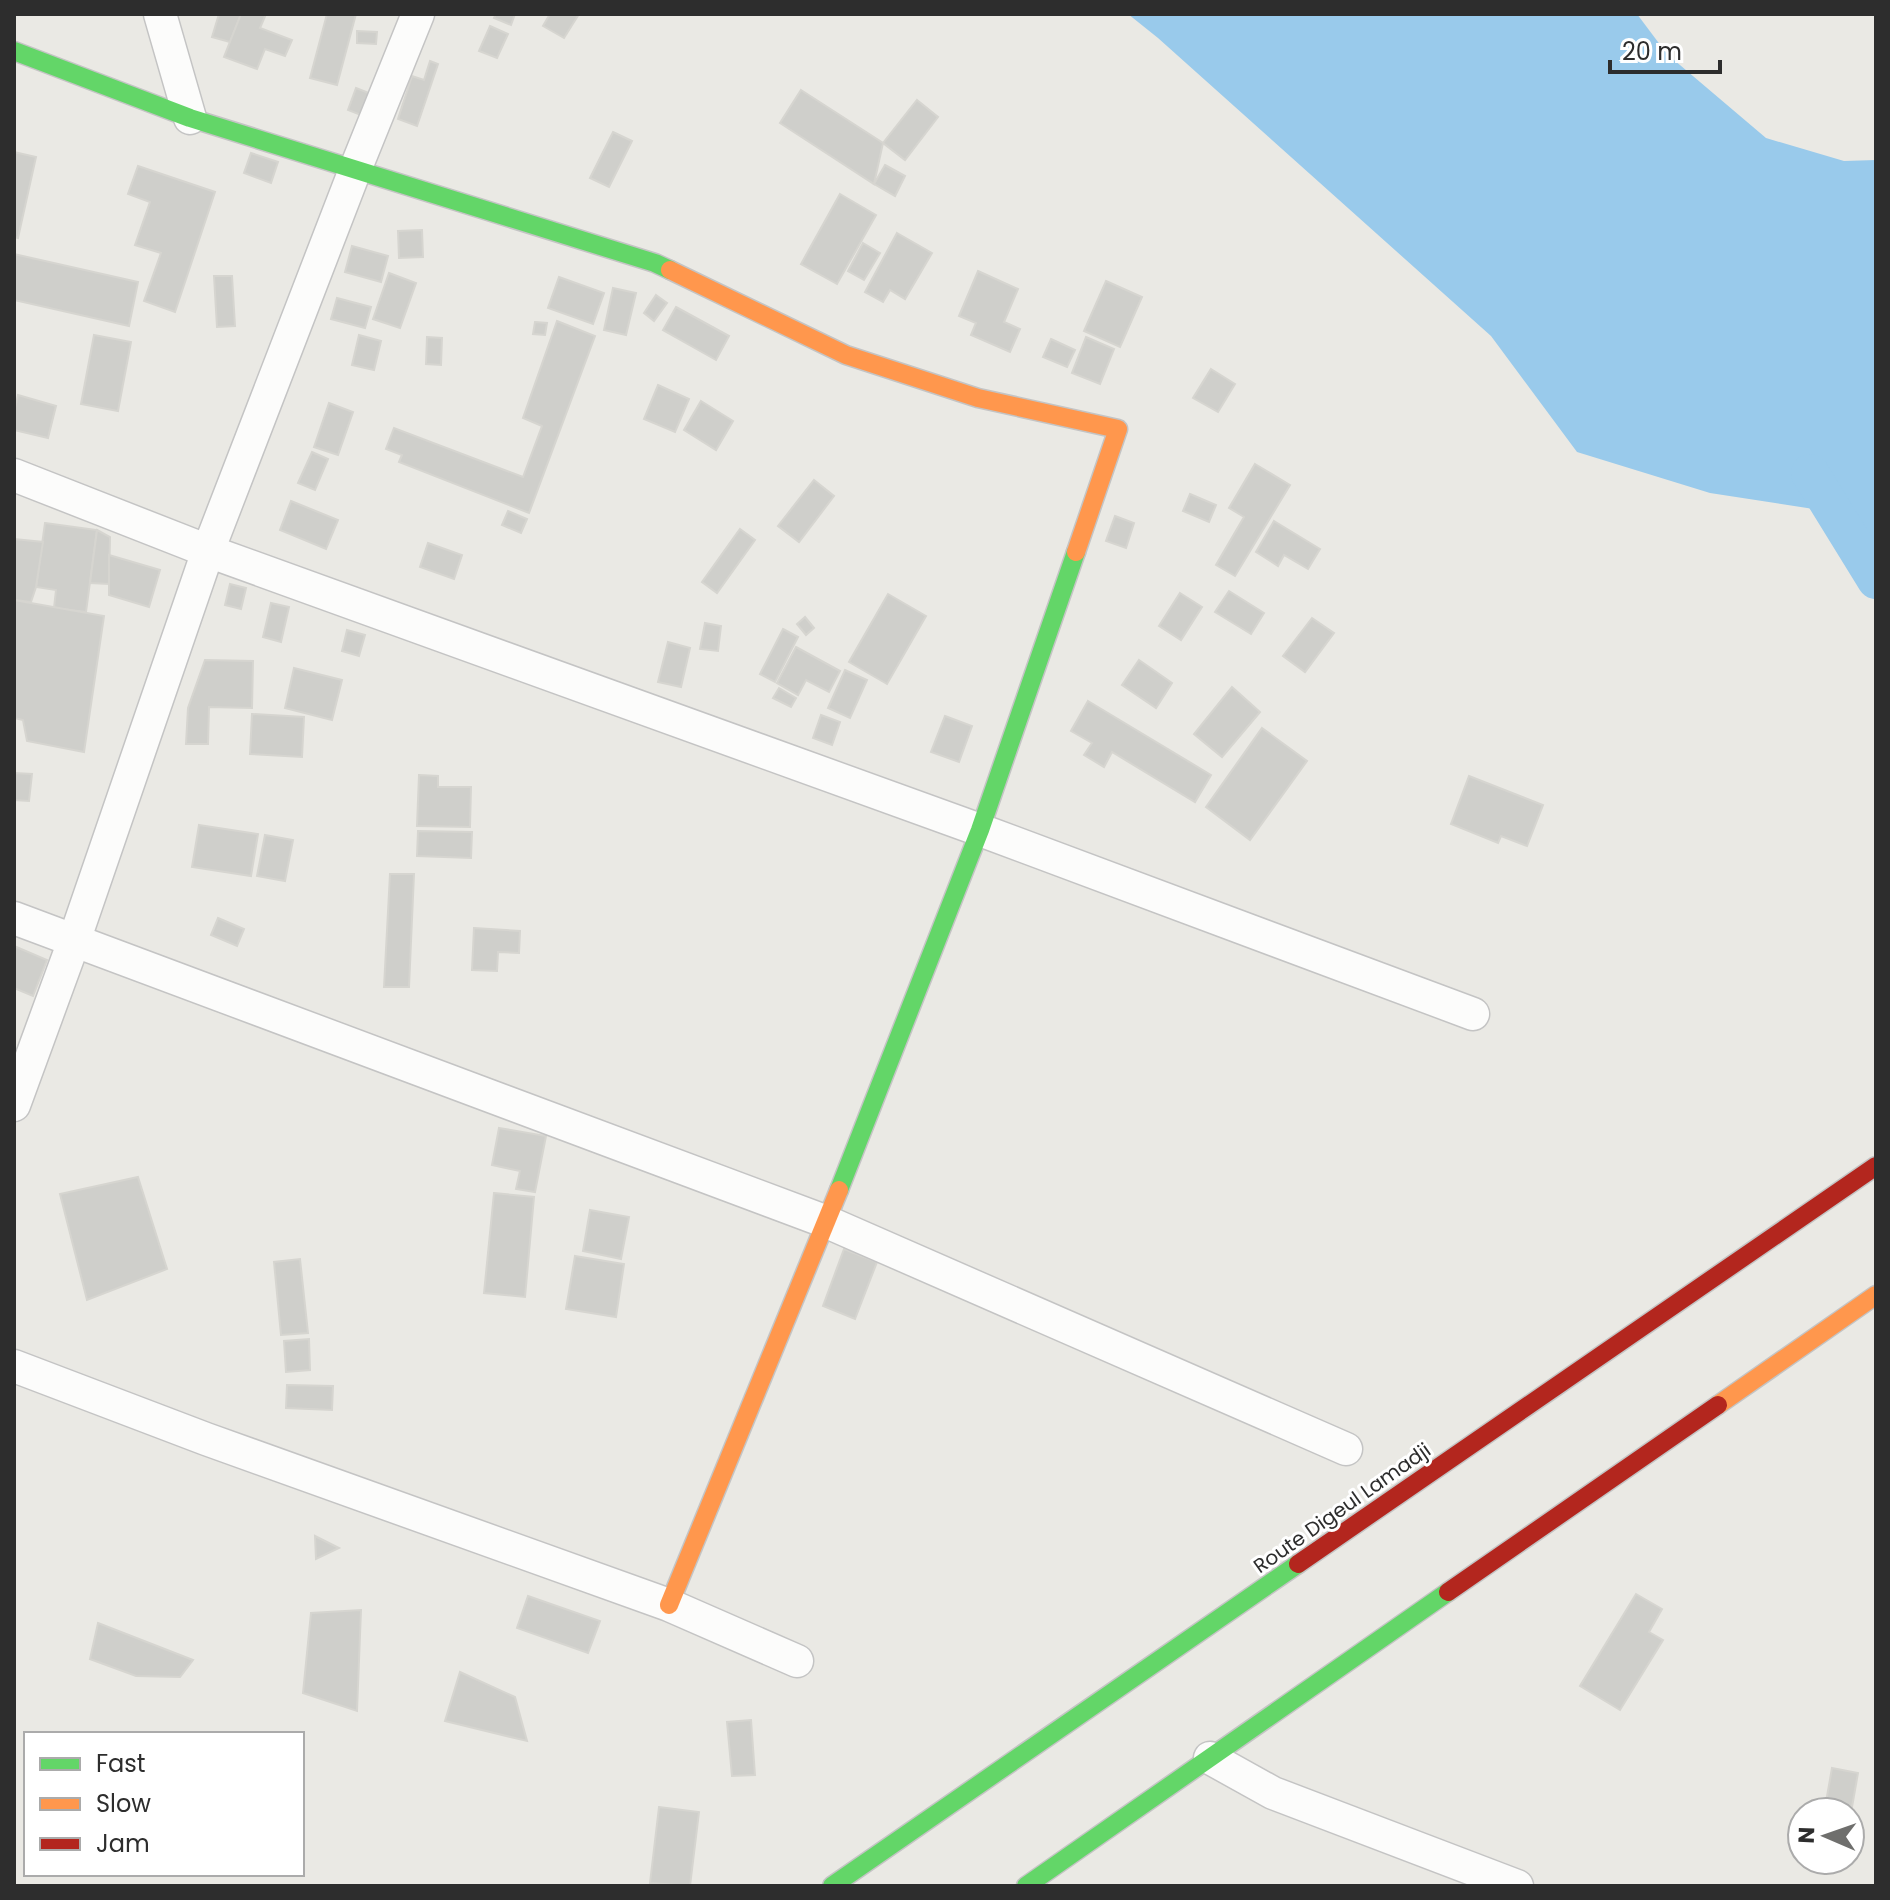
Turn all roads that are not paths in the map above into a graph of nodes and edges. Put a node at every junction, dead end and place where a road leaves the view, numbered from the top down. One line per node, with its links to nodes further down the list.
1 (160, 14): 4 (street)
2 (418, 14): 5 (street)
3 (14, 51): 4 (street)
4 (190, 118): 5 (street)
5 (355, 170): 7 (street); 8 (street)
6 (14, 475): 7 (street)
7 (208, 551): 8 (street); 10 (street)
8 (980, 830): 11 (street); 14 (street)
9 (14, 918): 10 (street)
10 (74, 941): 12 (street); 14 (street)
11 (1473, 1014)
12 (14, 1105)
13 (1876, 1166): 21 (street, Route Digeul Lamadji)
14 (827, 1222): 17 (street); 18 (street)
15 (1876, 1295): 20 (street)
16 (14, 1366): 18 (street)
17 (1346, 1449)
18 (669, 1605): 19 (street)
19 (797, 1661)
20 (1210, 1758): 22 (street); 23 (street)
21 (832, 1886)
22 (1026, 1886)
23 (1517, 1886)

